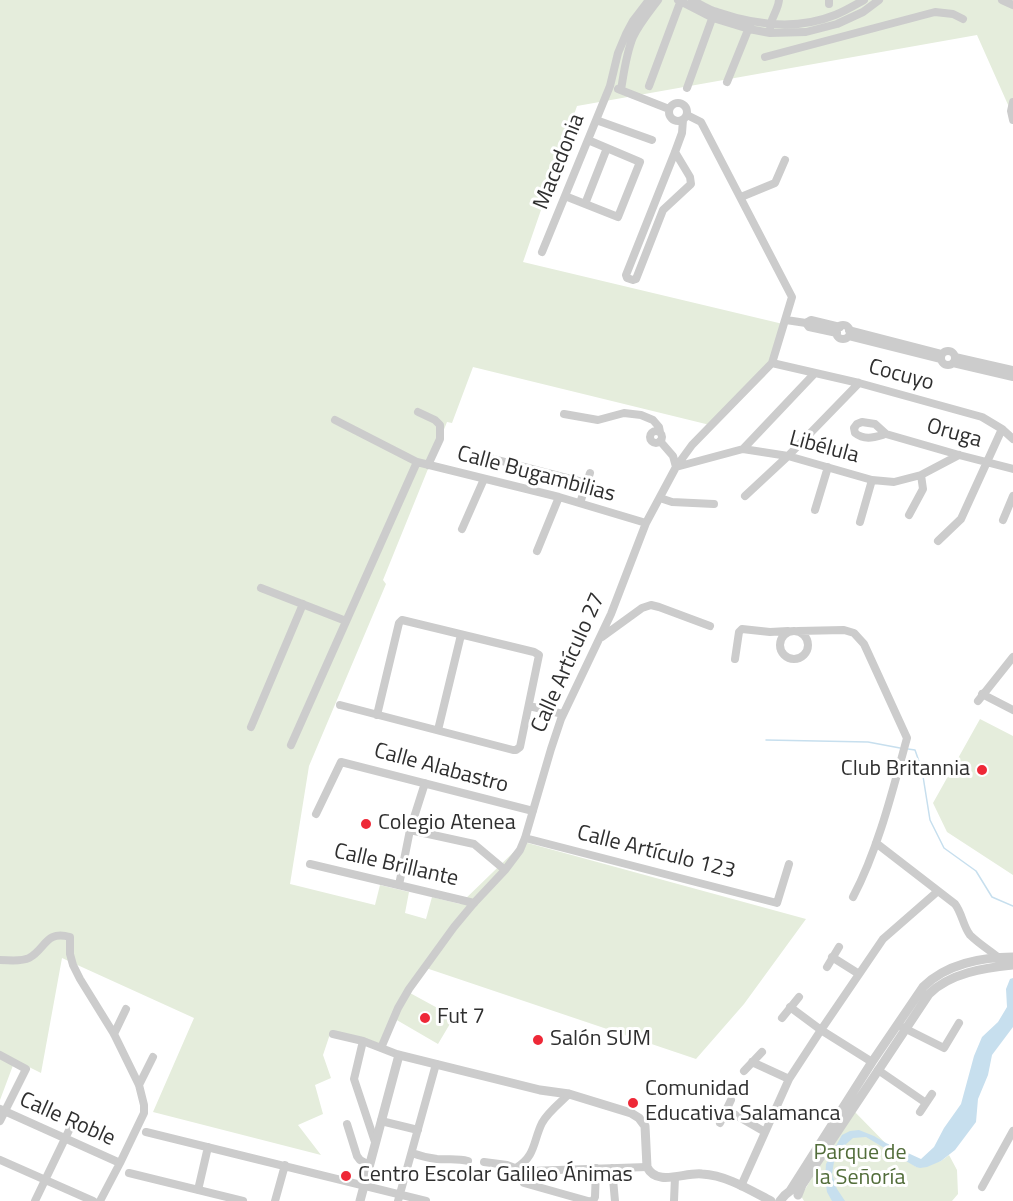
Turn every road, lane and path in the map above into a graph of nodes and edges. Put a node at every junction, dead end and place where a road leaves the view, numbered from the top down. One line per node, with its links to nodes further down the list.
1 (649, 0): 18 (street, Macedonia)
2 (658, 0): 21 (street)
3 (680, 0): 10 (street); 19 (street)
4 (692, 0): 10 (street)
5 (778, 0): 14 (street)
6 (864, 0): 12 (street)
7 (879, 0): 12 (street)
8 (1002, 0): 9 (street)
9 (1013, 5)
10 (714, 15): 13 (street); 20 (street)
11 (963, 19): 15 (street)
12 (836, 20): 14 (street); 15 (street)
13 (750, 26): 14 (street); 17 (street)
14 (770, 29)
15 (840, 37): 16 (street)
16 (765, 57)
17 (727, 82)
18 (610, 86): 21 (street); 25 (street, Macedonia)
19 (648, 86)
20 (687, 88)
21 (621, 90): 23 (street)
22 (1013, 102): 26 (street)
23 (669, 109): 24 (street); 24 (street)
24 (685, 117): 30 (street); 33 (street)
25 (596, 120): 27 (street, Macedonia); 28 (street)
26 (1013, 120)
27 (588, 140): 29 (street); 32 (street, Macedonia)
28 (652, 140)
29 (607, 148): 34 (street); 34 (street)
30 (675, 152): 30 (street)
31 (785, 160): 33 (street)
32 (565, 196): 34 (street); 35 (street, Macedonia)
33 (741, 197): 36 (street, Calle Artículo 27)
34 (585, 204)
35 (542, 252)
36 (786, 320): 37 (street, Calle Artículo 27); 39 (street)
37 (772, 363): 38 (street, Cocuyo); 54 (street, Calle Artículo 27)
38 (815, 373): 40 (street, Cocuyo); 47 (street)
39 (1009, 373)
40 (859, 383): 44 (street, Cocuyo); 49 (street)
41 (418, 412): 53 (street)
42 (564, 414): 54 (street)
43 (335, 420): 51 (street, Calle Bugambilias)
44 (1002, 429): 46 (street, Cocuyo); 52 (street)
45 (886, 434): 48 (street, Oruga)
46 (1013, 439)
47 (742, 449): 49 (street, Libélula); 54 (street, Libélula)
48 (959, 455): 52 (street, Oruga); 58 (street, Libélula)
49 (788, 456): 55 (street, Libélula); 62 (street)
50 (490, 458): 61 (street)
51 (417, 462): 53 (street, Calle Bugambilias); 78 (street)
52 (987, 462): 56 (street, Oruga); 74 (street)
53 (428, 465): 59 (street, Calle Bugambilias)
54 (676, 467): 65 (street, Calle Artículo 27)
55 (828, 467): 60 (street, Libélula); 68 (street)
56 (1013, 469)
57 (590, 473): 61 (street)
58 (921, 475): 60 (street, Libélula); 69 (street)
59 (484, 479): 64 (street, Calle Bugambilias); 73 (street)
60 (872, 480): 71 (street)
61 (587, 483): 66 (street)
62 (745, 496)
63 (1013, 496): 70 (street)
64 (559, 497): 66 (street, Calle Bugambilias); 75 (street)
65 (660, 498): 67 (street); 72 (street, Calle Artículo 27)
66 (580, 503): 72 (street, Calle Bugambilias)
67 (714, 504)
68 (815, 510)
69 (909, 515)
70 (1003, 520)
71 (860, 522)
72 (646, 523): 84 (street, Calle Artículo 27)
73 (462, 529)
74 (938, 541)
75 (537, 551)
76 (261, 588): 77 (street)
77 (303, 604): 78 (street); 94 (street)
78 (346, 621): 96 (street)
79 (710, 626): 84 (street)
80 (794, 631): 81 (street); 82 (street); 85 (street); 86 (street)
81 (820, 631): 86 (street); 102 (street)
82 (770, 632): 85 (street); 88 (street)
83 (461, 635): 90 (street); 92 (street); 95 (street)
84 (601, 637): 93 (street, Calle Artículo 27)
85 (780, 643): 86 (street)
86 (808, 646)
87 (1013, 657): 91 (street)
88 (735, 659)
89 (340, 705): 92 (street)
90 (528, 708): 93 (street); 95 (street)
91 (1013, 710)
92 (377, 715): 95 (street)
93 (562, 717): 98 (street, Calle Artículo 27)
94 (251, 727)
95 (438, 730)
96 (291, 745)
97 (425, 783): 98 (street, Calle Alabastro); 99 (street, Calle Alabastro); 100 (street)
98 (533, 811): 101 (street, Calle Artículo 27)
99 (316, 814)
100 (410, 830): 105 (street); 106 (street)
101 (525, 838): 104 (street, Calle Artículo 123); 105 (street, Calle Artículo 27)
102 (876, 843): 107 (street); 108 (street)
103 (309, 864): 106 (street, Calle Brillante)
104 (789, 864)
105 (504, 870): 109 (street, Calle Artículo 27)
106 (399, 885): 109 (street, Calle Brillante)
107 (938, 891): 112 (street); 117 (street)
108 (853, 897)
109 (474, 903): 128 (street, Calle Artículo 27)
110 (839, 947): 111 (street)
111 (832, 957): 116 (street); 117 (street)
112 (998, 957): 113 (street); 115 (street); 123 (street)
113 (1013, 957)
114 (0, 960): 125 (street)
115 (1008, 965): 123 (street)
116 (827, 967)
117 (859, 974): 124 (street)
118 (799, 997): 119 (street)
119 (790, 1007): 121 (street); 124 (street)
120 (126, 1009): 125 (street)
121 (782, 1018)
122 (959, 1023): 123 (street)
123 (902, 1027): 134 (street); 136 (street)
124 (821, 1030): 134 (street); 138 (street)
125 (114, 1034): 140 (street)
126 (333, 1034): 127 (street)
127 (363, 1041): 128 (street); 158 (street)
128 (381, 1048): 131 (street)
129 (762, 1052): 133 (street)
130 (0, 1054): 145 (street)
131 (399, 1054): 135 (street); 148 (street)
132 (153, 1058): 140 (street)
133 (752, 1062): 137 (street); 138 (street)
134 (872, 1062): 139 (street)
135 (436, 1064): 142 (street); 153 (street)
136 (878, 1070): 139 (street); 144 (street)
137 (744, 1071)
138 (789, 1079): 156 (street)
139 (864, 1084): 179 (street)
140 (139, 1085): 164 (street)
141 (932, 1094): 144 (street)
142 (569, 1095): 167 (street); 168 (street)
143 (731, 1100): 146 (street)
144 (926, 1103): 147 (street)
145 (2, 1110): 149 (street); 157 (street, Calle Roble)
146 (727, 1110): 151 (street); 156 (street)
147 (920, 1112)
148 (381, 1120): 153 (street); 158 (street)
149 (0, 1121)
150 (73, 1122): 157 (street)
151 (720, 1123)
152 (347, 1124): 166 (street)
153 (418, 1130): 160 (street)
154 (146, 1131): 159 (street)
155 (1013, 1131): 177 (street)
156 (765, 1132): 176 (street)
157 (66, 1138): 164 (street, Calle Roble); 173 (street)
158 (375, 1142): 166 (street)
159 (208, 1147): 165 (street); 178 (street)
160 (412, 1153): 162 (street); 180 (street)
161 (0, 1160): 173 (street)
162 (468, 1161)
163 (484, 1162): 168 (street)
164 (120, 1163): 183 (street)
165 (285, 1165): 175 (street); 185 (street)
166 (369, 1165): 175 (street)
167 (647, 1167): 170 (street); 172 (street)
168 (516, 1168): 169 (street)
169 (596, 1168): 170 (street); 188 (street)
170 (612, 1168): 189 (street)
171 (129, 1173): 178 (street)
172 (675, 1177): 176 (street); 190 (street)
173 (44, 1180): 181 (street); 182 (street)
174 (524, 1183): 188 (street)
175 (364, 1185): 180 (street); 186 (street)
176 (741, 1186): 191 (street)
177 (982, 1186)
178 (198, 1190): 184 (street)
179 (797, 1196): 192 (street)
180 (399, 1198): 187 (street)
181 (35, 1201)
182 (93, 1201)
183 (100, 1201)
184 (243, 1201)
185 (275, 1201)
186 (360, 1201)
187 (426, 1201)
188 (589, 1201)
189 (615, 1201)
190 (674, 1201)
191 (771, 1201)
192 (780, 1201)

